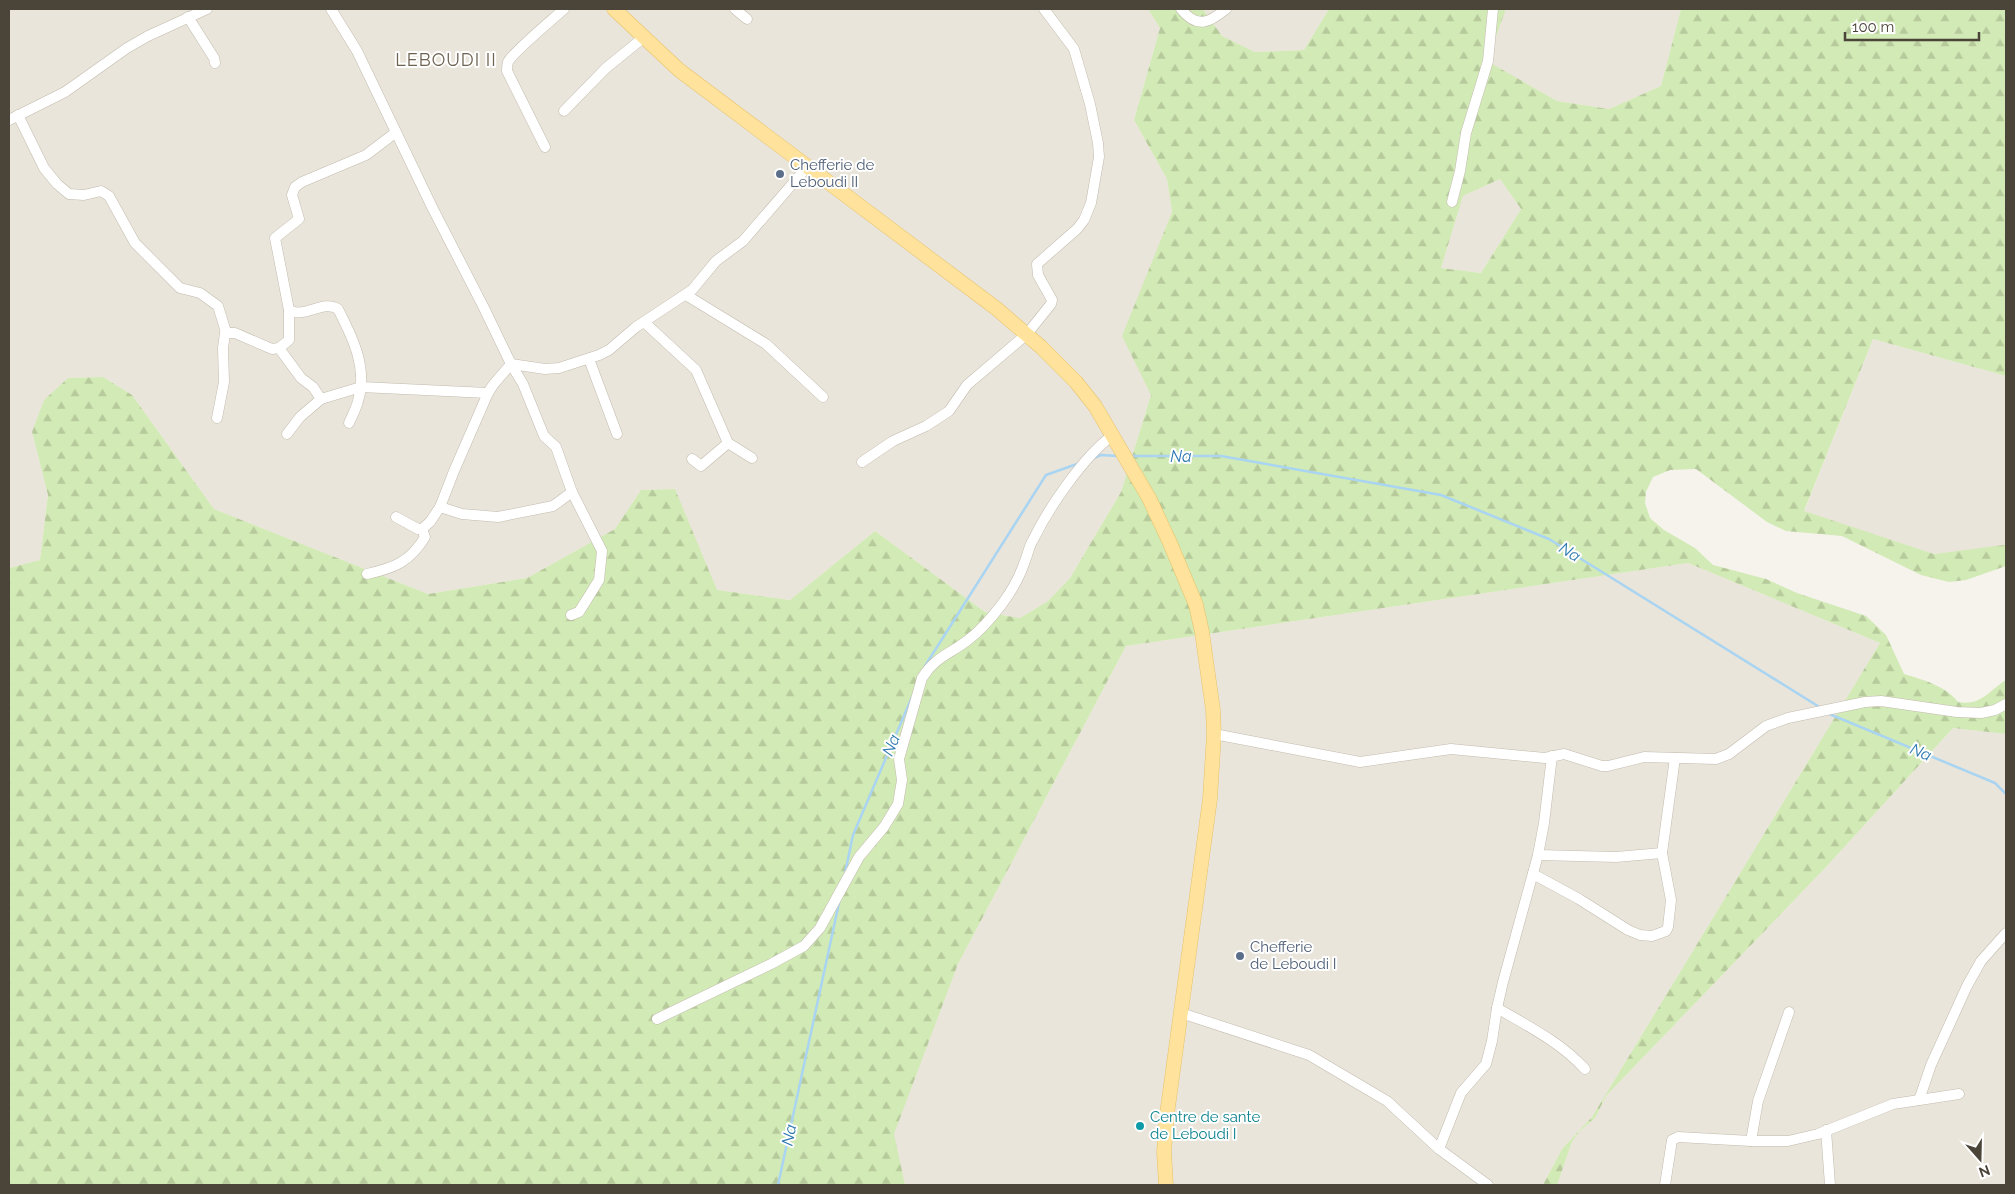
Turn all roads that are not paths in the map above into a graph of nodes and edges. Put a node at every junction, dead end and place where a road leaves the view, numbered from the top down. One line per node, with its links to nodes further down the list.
1 (207, 9): 10 (street)
2 (331, 9): 16 (street)
3 (564, 9): 17 (street)
4 (614, 9): 12 (main road)
5 (735, 9): 11 (street)
6 (1044, 9): 24 (street)
7 (1181, 9): 8 (street)
8 (1226, 9)
9 (1493, 9): 19 (street)
10 (188, 17): 13 (street); 15 (street)
11 (747, 20)
12 (643, 38): 14 (street); 18 (main road)
13 (215, 63)
14 (564, 111)
15 (13, 117): 23 (street)
16 (396, 133): 21 (street); 27 (street)
17 (545, 147)
18 (807, 167): 20 (street); 24 (main road)
19 (1452, 202)
20 (686, 295): 22 (street); 30 (street)
21 (289, 310): 25 (street); 28 (street)
22 (644, 322): 26 (street); 37 (street)
23 (226, 332): 25 (street); 32 (street)
24 (1027, 334): 36 (main road); 40 (street)
25 (279, 348): 31 (street)
26 (590, 359): 27 (street); 35 (street)
27 (511, 364): 29 (street); 41 (street)
28 (362, 387): 29 (street); 31 (street); 33 (street)
29 (488, 394): 42 (street)
30 (823, 397)
31 (321, 398): 34 (street)
32 (217, 418)
33 (349, 423)
34 (287, 434)
35 (618, 434)
36 (1113, 436): 48 (main road); 58 (street)
37 (728, 443): 38 (street); 39 (street)
38 (752, 458)
39 (692, 459)
40 (862, 462)
41 (572, 492): 42 (street); 46 (street)
42 (440, 507): 44 (street)
43 (396, 517): 44 (street)
44 (422, 529): 45 (street)
45 (367, 574)
46 (571, 615)
47 (2006, 704): 50 (street)
48 (1214, 734): 49 (street); 57 (main road)
49 (1552, 756): 50 (street); 52 (street)
50 (1675, 758): 51 (street)
51 (1662, 852): 52 (street); 53 (street)
52 (1538, 855): 53 (street)
53 (1533, 874): 55 (street)
54 (2006, 934): 61 (street)
55 (1497, 1008): 59 (street); 64 (street)
56 (1789, 1012): 63 (street)
57 (1181, 1013): 64 (street); 65 (main road)
58 (657, 1019)
59 (1585, 1069)
60 (1959, 1094): 61 (street)
61 (1919, 1100): 62 (street)
62 (1826, 1130): 63 (street); 68 (street)
63 (1751, 1142): 67 (street)
64 (1439, 1149): 66 (street)
65 (1166, 1185)
66 (1488, 1185)
67 (1665, 1185)
68 (1830, 1185)

